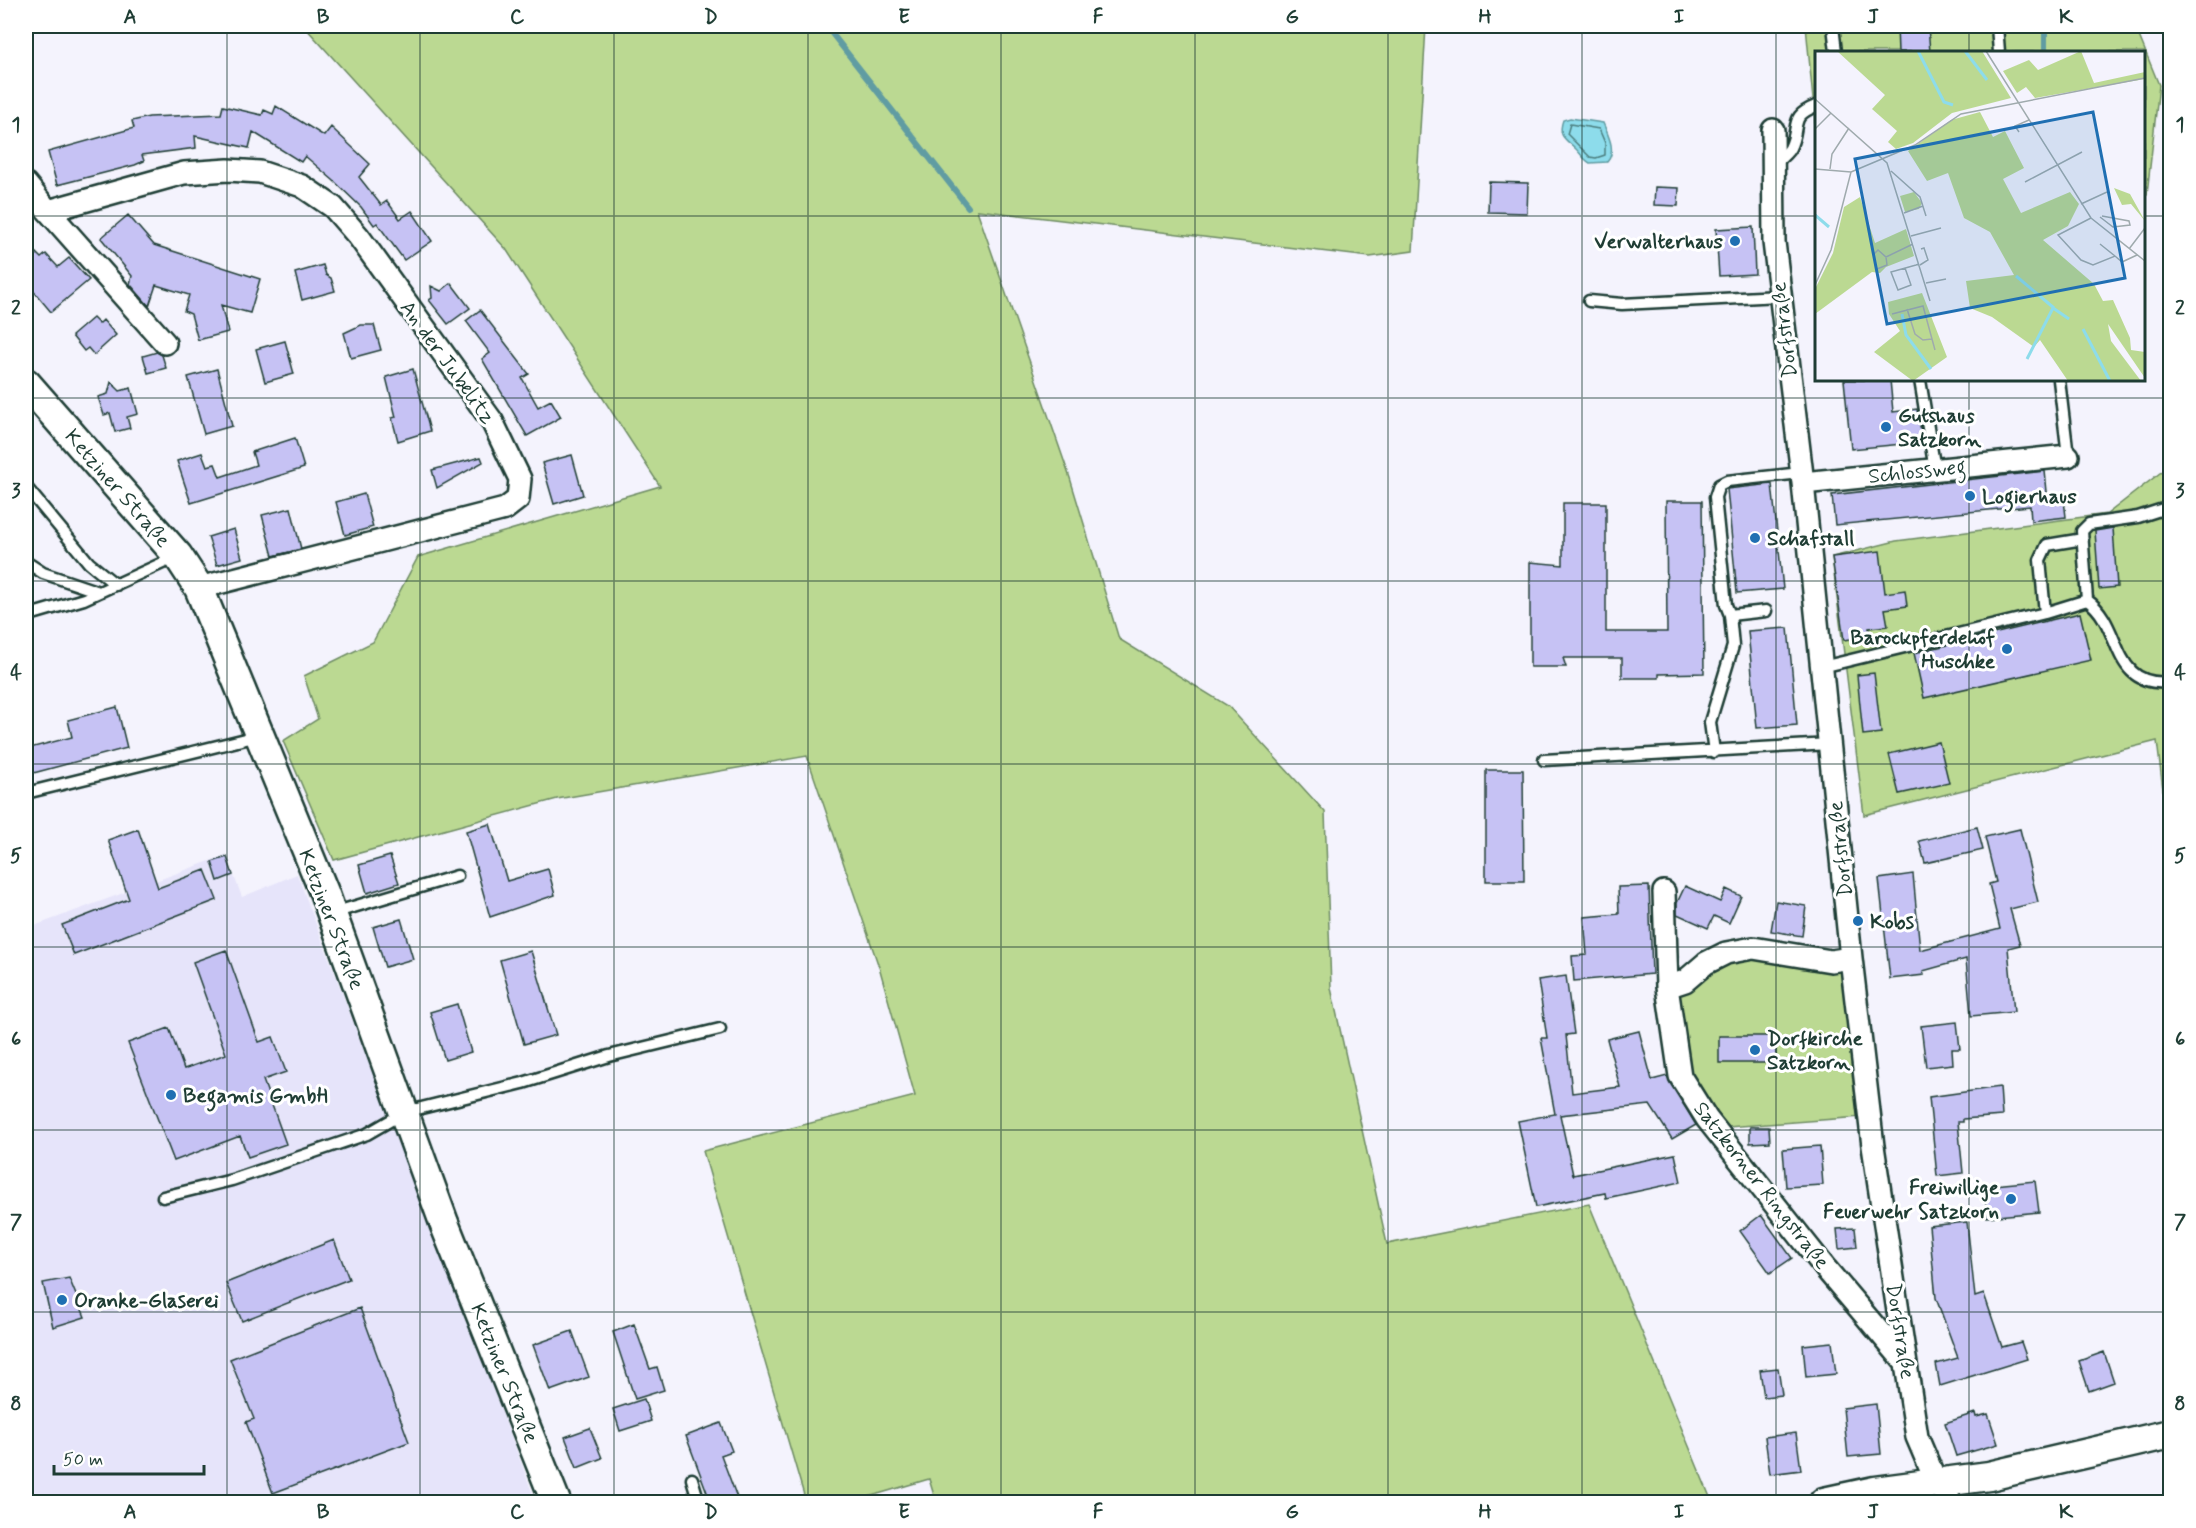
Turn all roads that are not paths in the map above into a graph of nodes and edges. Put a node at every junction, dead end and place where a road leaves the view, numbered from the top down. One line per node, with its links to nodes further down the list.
1 (1833, 26): 3 (lane)
2 (1997, 26): 4 (lane)
3 (1836, 51)
4 (1999, 51)
5 (1815, 106): 7 (lane)
6 (1773, 130): 7 (street, Dorfstraße)
7 (1773, 166): 10 (street, Dorfstraße)
8 (26, 184): 9 (street)
9 (48, 211): 12 (street); 25 (street, An der Jubelitz)
10 (1780, 296): 11 (lane); 18 (street, Dorfstraße)
11 (1589, 301)
12 (165, 343)
13 (1920, 381): 17 (lane)
14 (2059, 381): 16 (lane)
15 (26, 383): 22 (street, Ketziner Straße)
16 (2068, 456): 17 (street, Schlossweg)
17 (1935, 470): 18 (street, Schlossweg)
18 (1802, 478): 30 (lane); 32 (street, Dorfstraße)
19 (26, 487): 24 (lane)
20 (2170, 510): 21 (lane)
21 (2083, 539): 27 (lane); 29 (lane)
22 (178, 556): 24 (lane); 25 (street, Ketziner Straße)
23 (26, 561): 26 (lane)
24 (116, 585): 26 (lane)
25 (198, 588): 34 (street, Ketziner Straße)
26 (99, 592): 31 (lane)
27 (2087, 600): 29 (lane); 33 (lane)
28 (1766, 611): 30 (lane)
29 (2045, 613): 32 (lane)
30 (1730, 615): 36 (lane)
31 (26, 616)
32 (1822, 667): 35 (street, Dorfstraße)
33 (2170, 682)
34 (261, 735): 38 (lane); 41 (street, Ketziner Straße)
35 (1830, 744): 36 (lane); 42 (street, Dorfstraße)
36 (1714, 752): 37 (lane)
37 (1544, 760)
38 (26, 793)
39 (457, 876): 41 (lane)
40 (1664, 892): 43 (street, Satzkorner Ringstraße)
41 (330, 914): 45 (street, Ketziner Straße)
42 (1851, 958): 43 (street); 47 (street, Dorfstraße)
43 (1667, 987): 47 (street, Satzkorner Ringstraße)
44 (720, 1029): 45 (lane)
45 (405, 1112): 46 (lane); 51 (street, Ketziner Straße)
46 (163, 1197)
47 (1905, 1361): 50 (street, Dorfstraße)
48 (2170, 1434): 50 (street)
49 (692, 1479): 52 (lane)
50 (1944, 1493): 53 (street)
51 (556, 1503)
52 (699, 1503)
53 (1824, 1503)

